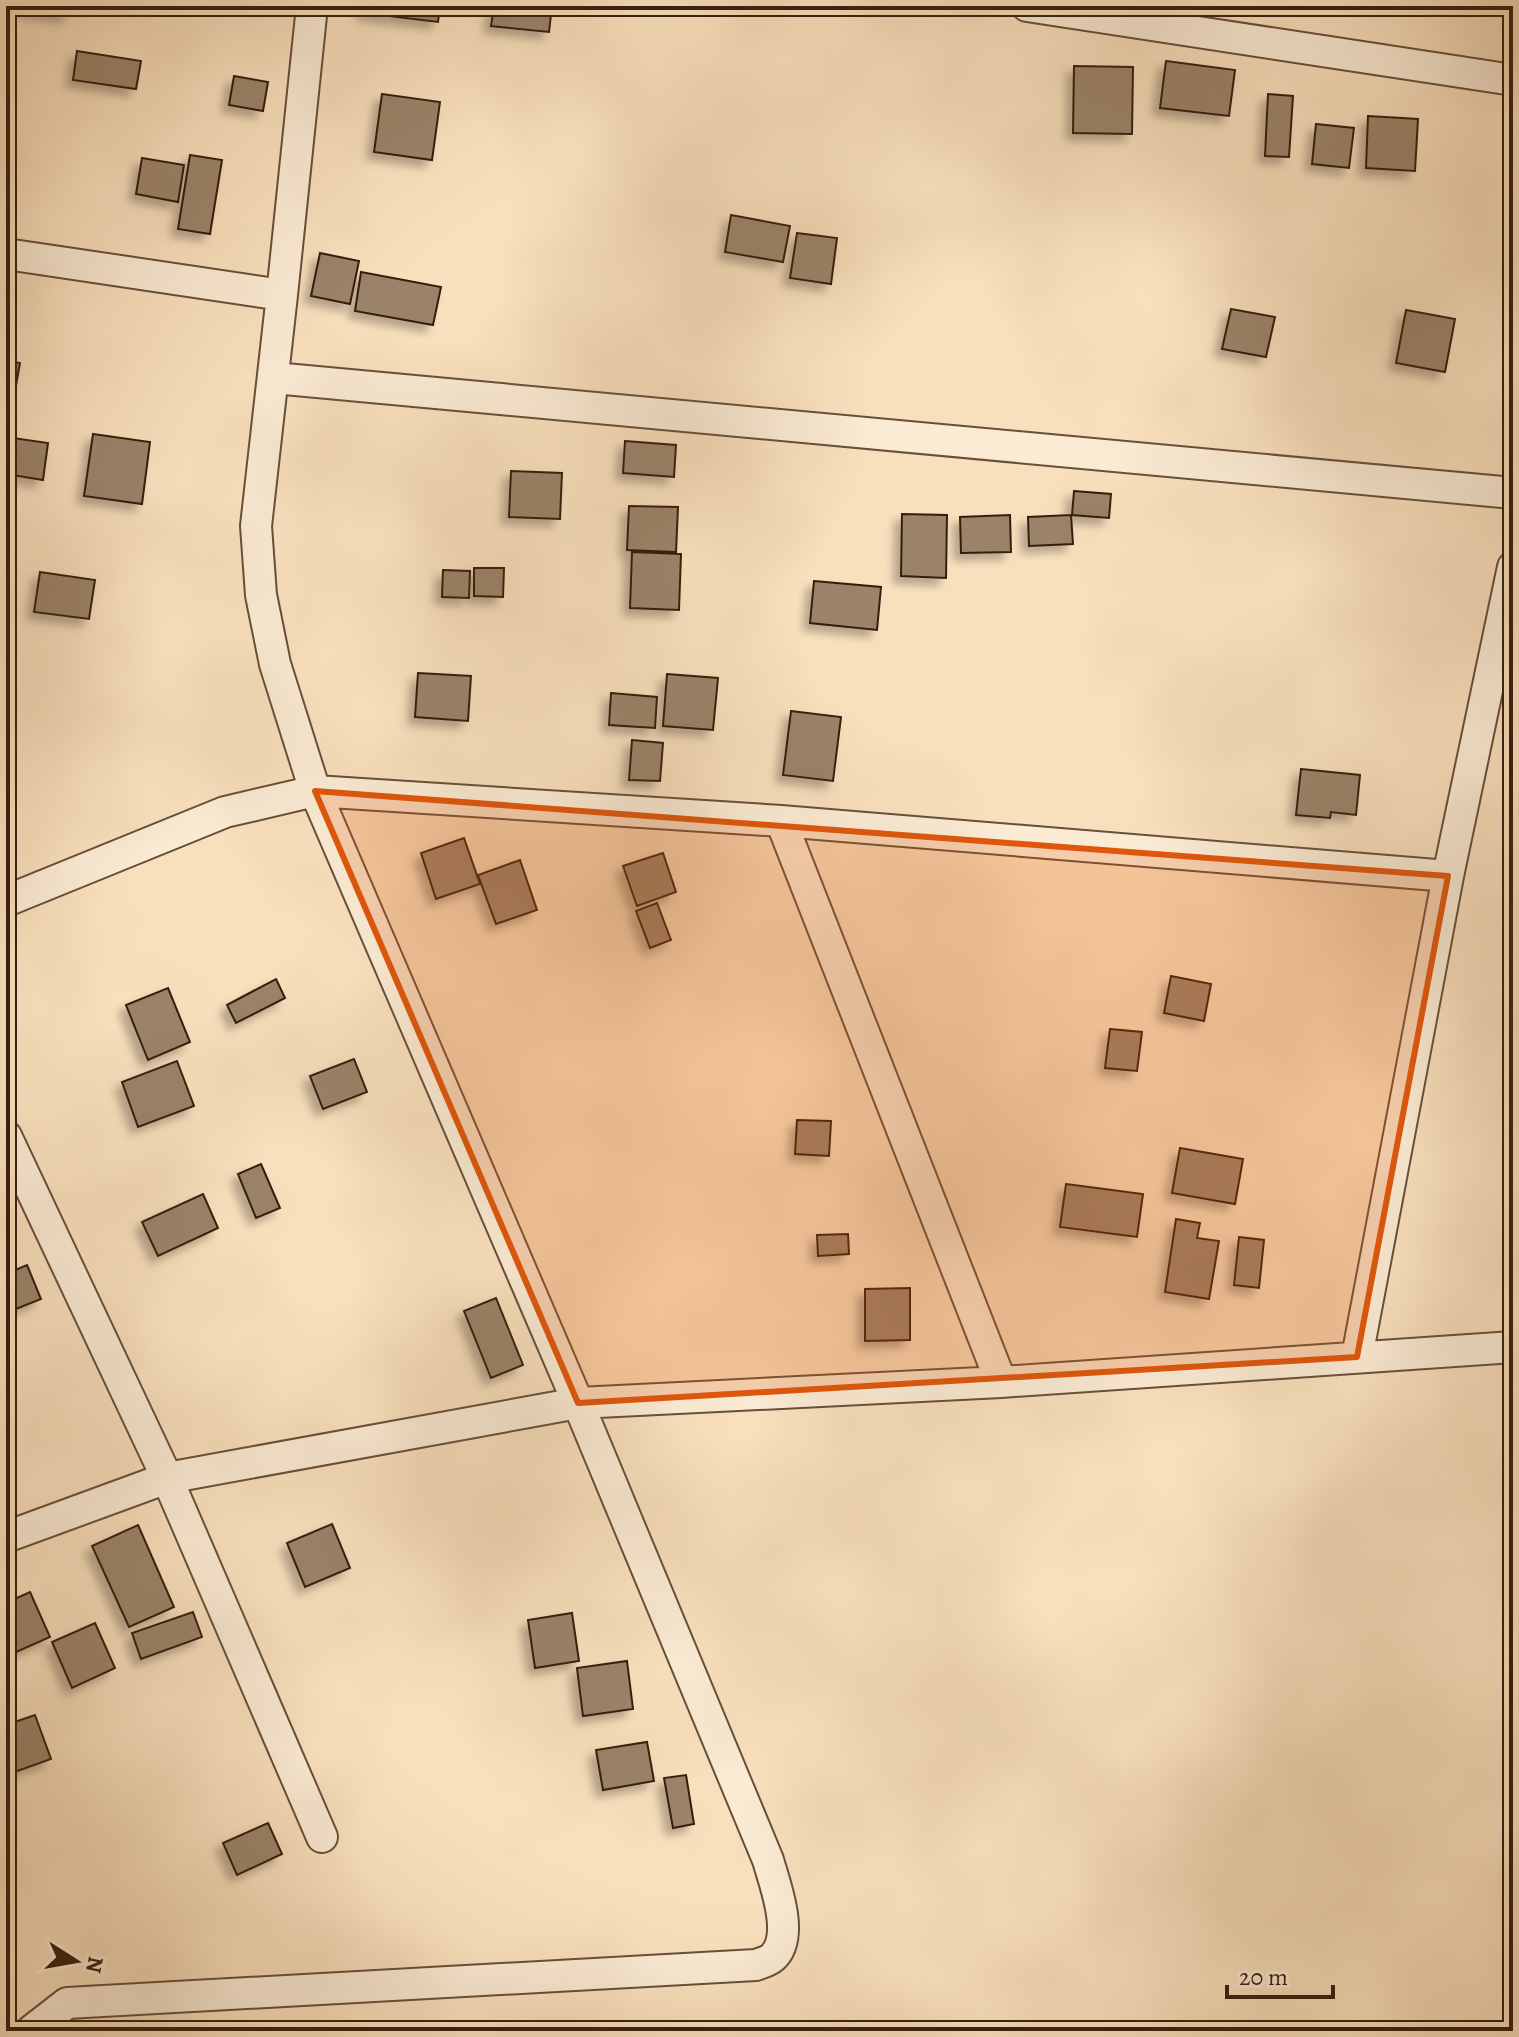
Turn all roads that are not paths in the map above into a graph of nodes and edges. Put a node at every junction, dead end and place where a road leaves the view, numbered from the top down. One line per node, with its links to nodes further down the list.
1 (312, 6): 5 (street)
2 (1027, 6): 3 (street)
3 (1513, 80)
4 (6, 254): 5 (street)
5 (282, 295): 6 (street)
6 (274, 378): 7 (street); 9 (street)
7 (1513, 493)
8 (1513, 567): 11 (street)
9 (315, 791): 10 (street); 12 (street); 17 (street)
10 (781, 821): 11 (street); 16 (street)
11 (1448, 876): 15 (street)
12 (6, 901)
13 (6, 1136): 18 (street)
14 (1513, 1347): 15 (street)
15 (1357, 1357): 16 (street)
16 (1001, 1382): 17 (street)
17 (578, 1403): 18 (street); 21 (street)
18 (167, 1478): 19 (street); 20 (street)
19 (6, 1537)
20 (322, 1837)
21 (31, 2031)

